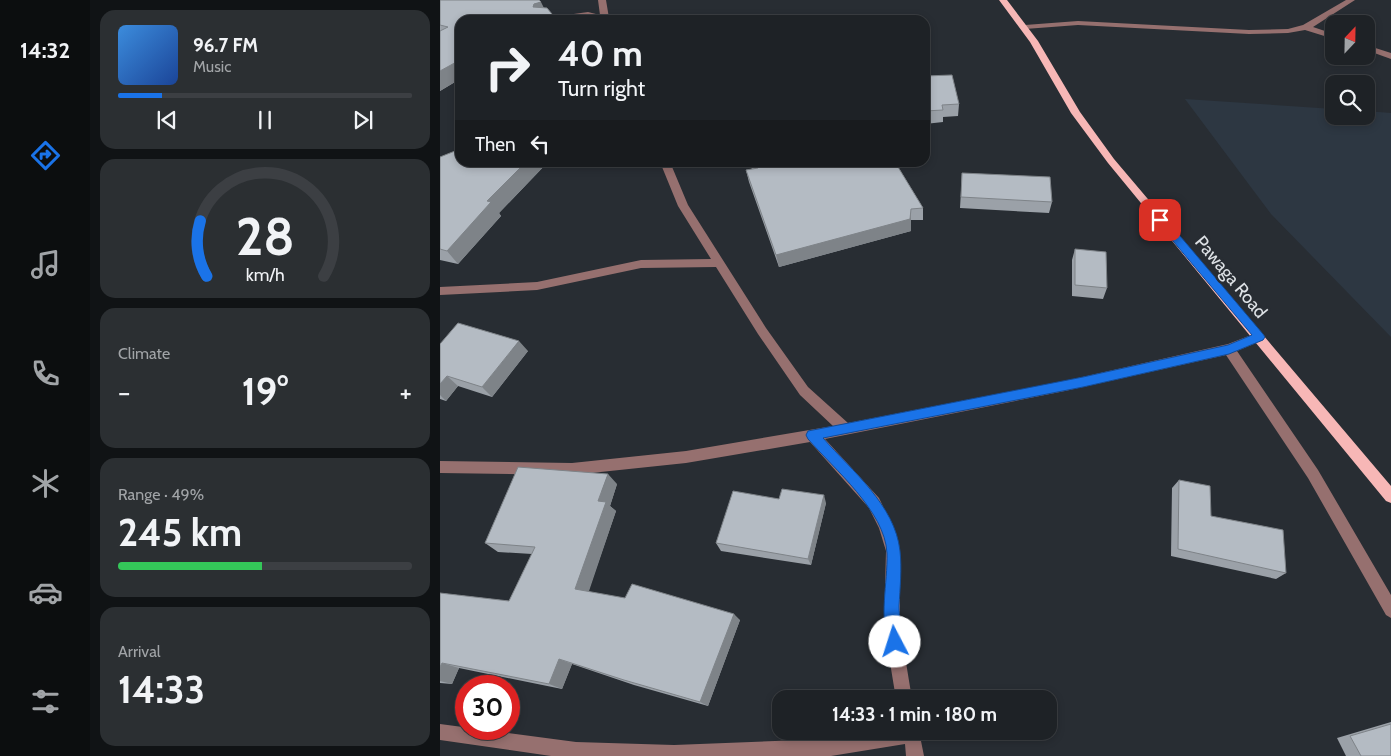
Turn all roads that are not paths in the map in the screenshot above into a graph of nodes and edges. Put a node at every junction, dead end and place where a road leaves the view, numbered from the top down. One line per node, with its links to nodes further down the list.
1 (602, 0): 4 (street)
2 (1003, 0): 5 (main road, Pawaga Road)
3 (1351, 0): 6 (street)
4 (605, 15)
5 (1024, 27): 6 (street); 13 (main road, Pawaga Road)
6 (1306, 27): 7 (street)
7 (1325, 34)
8 (1375, 51): 9 (street)
9 (1391, 56)
10 (667, 167): 11 (street)
11 (718, 262): 12 (street); 15 (street)
12 (440, 291)
13 (1259, 337): 14 (street); 18 (main road, Pawaga Road)
14 (1229, 350): 15 (street); 19 (street)
15 (844, 429): 16 (street)
16 (812, 435): 17 (street); 20 (street)
17 (440, 467)
18 (1391, 496)
19 (1391, 610)
20 (903, 690)
21 (440, 732): 22 (street)
22 (872, 740)
23 (912, 740): 24 (street)
24 (915, 756)

